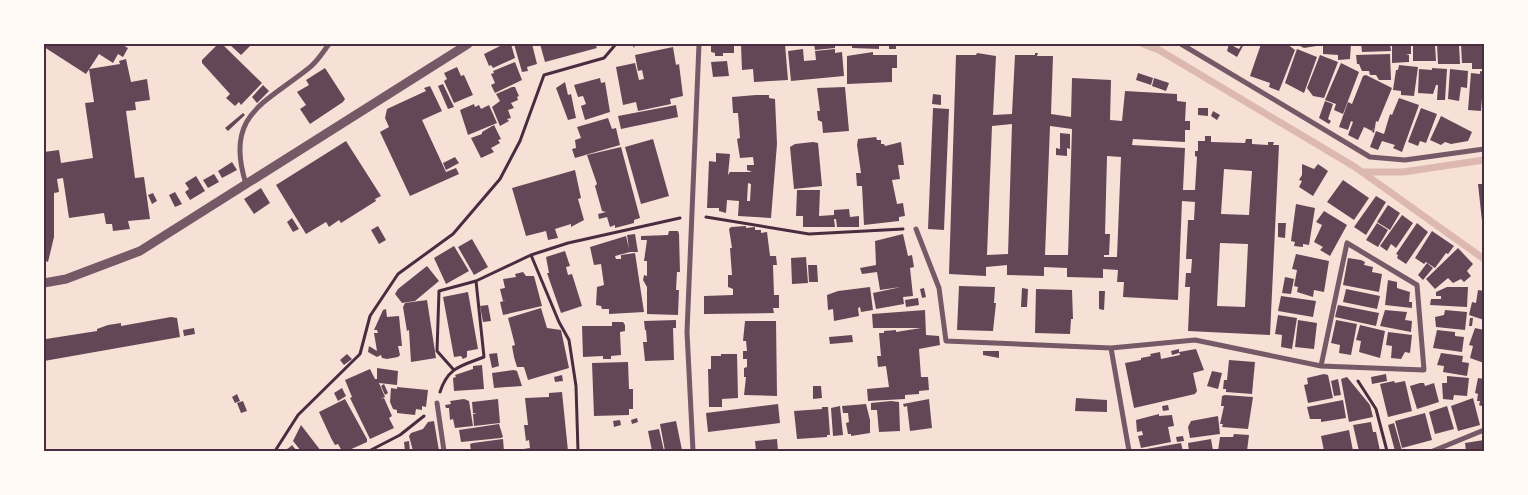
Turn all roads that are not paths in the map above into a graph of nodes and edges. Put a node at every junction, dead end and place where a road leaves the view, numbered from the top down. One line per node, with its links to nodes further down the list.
1 (329, 44): 6 (street)
2 (468, 44): 6 (street)
3 (699, 44): 14 (street)
4 (1180, 44): 5 (street)
5 (1484, 149)
6 (246, 184): 8 (street)
7 (916, 229): 9 (street)
8 (44, 283)
9 (1111, 348): 10 (street); 15 (street)
10 (1321, 366): 10 (street)
11 (437, 403): 13 (street)
12 (1484, 430): 16 (street)
13 (444, 451)
14 (693, 451)
15 (1129, 451)
16 (1434, 451)

